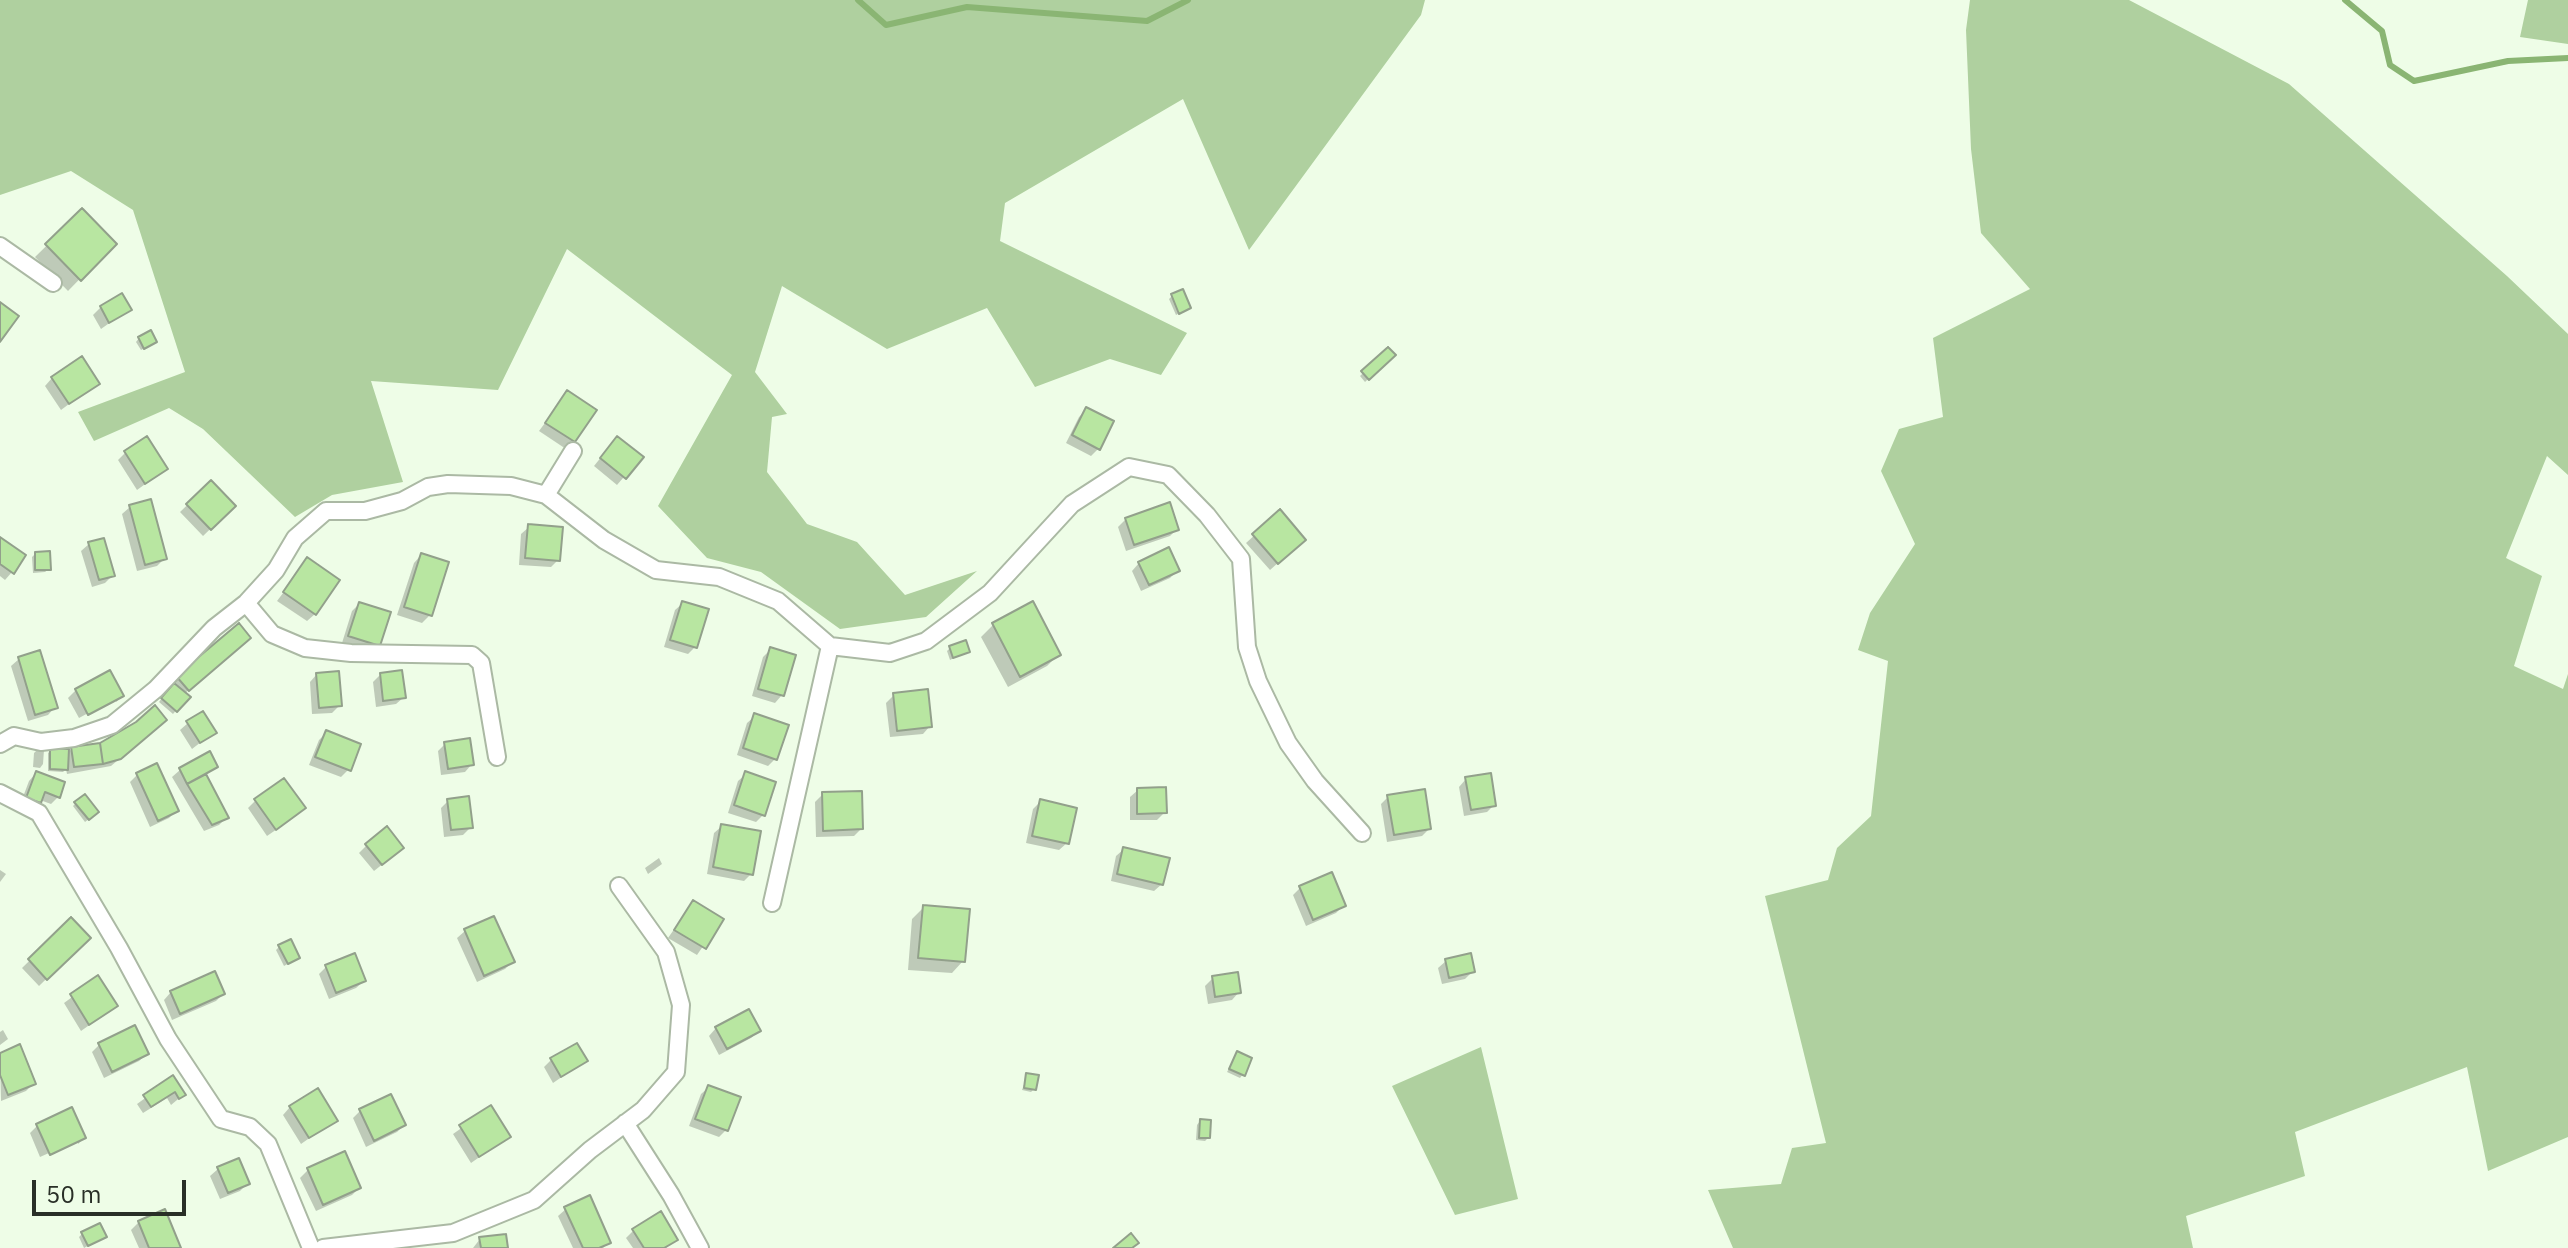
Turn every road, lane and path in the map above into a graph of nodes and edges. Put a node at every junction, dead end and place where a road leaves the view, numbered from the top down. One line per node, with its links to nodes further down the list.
1 (0, 246): 2 (street)
2 (53, 283)
3 (573, 451): 4 (street)
4 (546, 495): 5 (street); 6 (street)
5 (246, 603): 7 (street); 8 (street)
6 (830, 646): 10 (street); 12 (street)
7 (0, 744)
8 (497, 757)
9 (0, 793): 14 (street)
10 (1362, 833)
11 (619, 886): 13 (street)
12 (772, 903)
13 (625, 1123): 15 (street); 16 (street)
14 (311, 1248)
15 (323, 1248)
16 (700, 1248)

